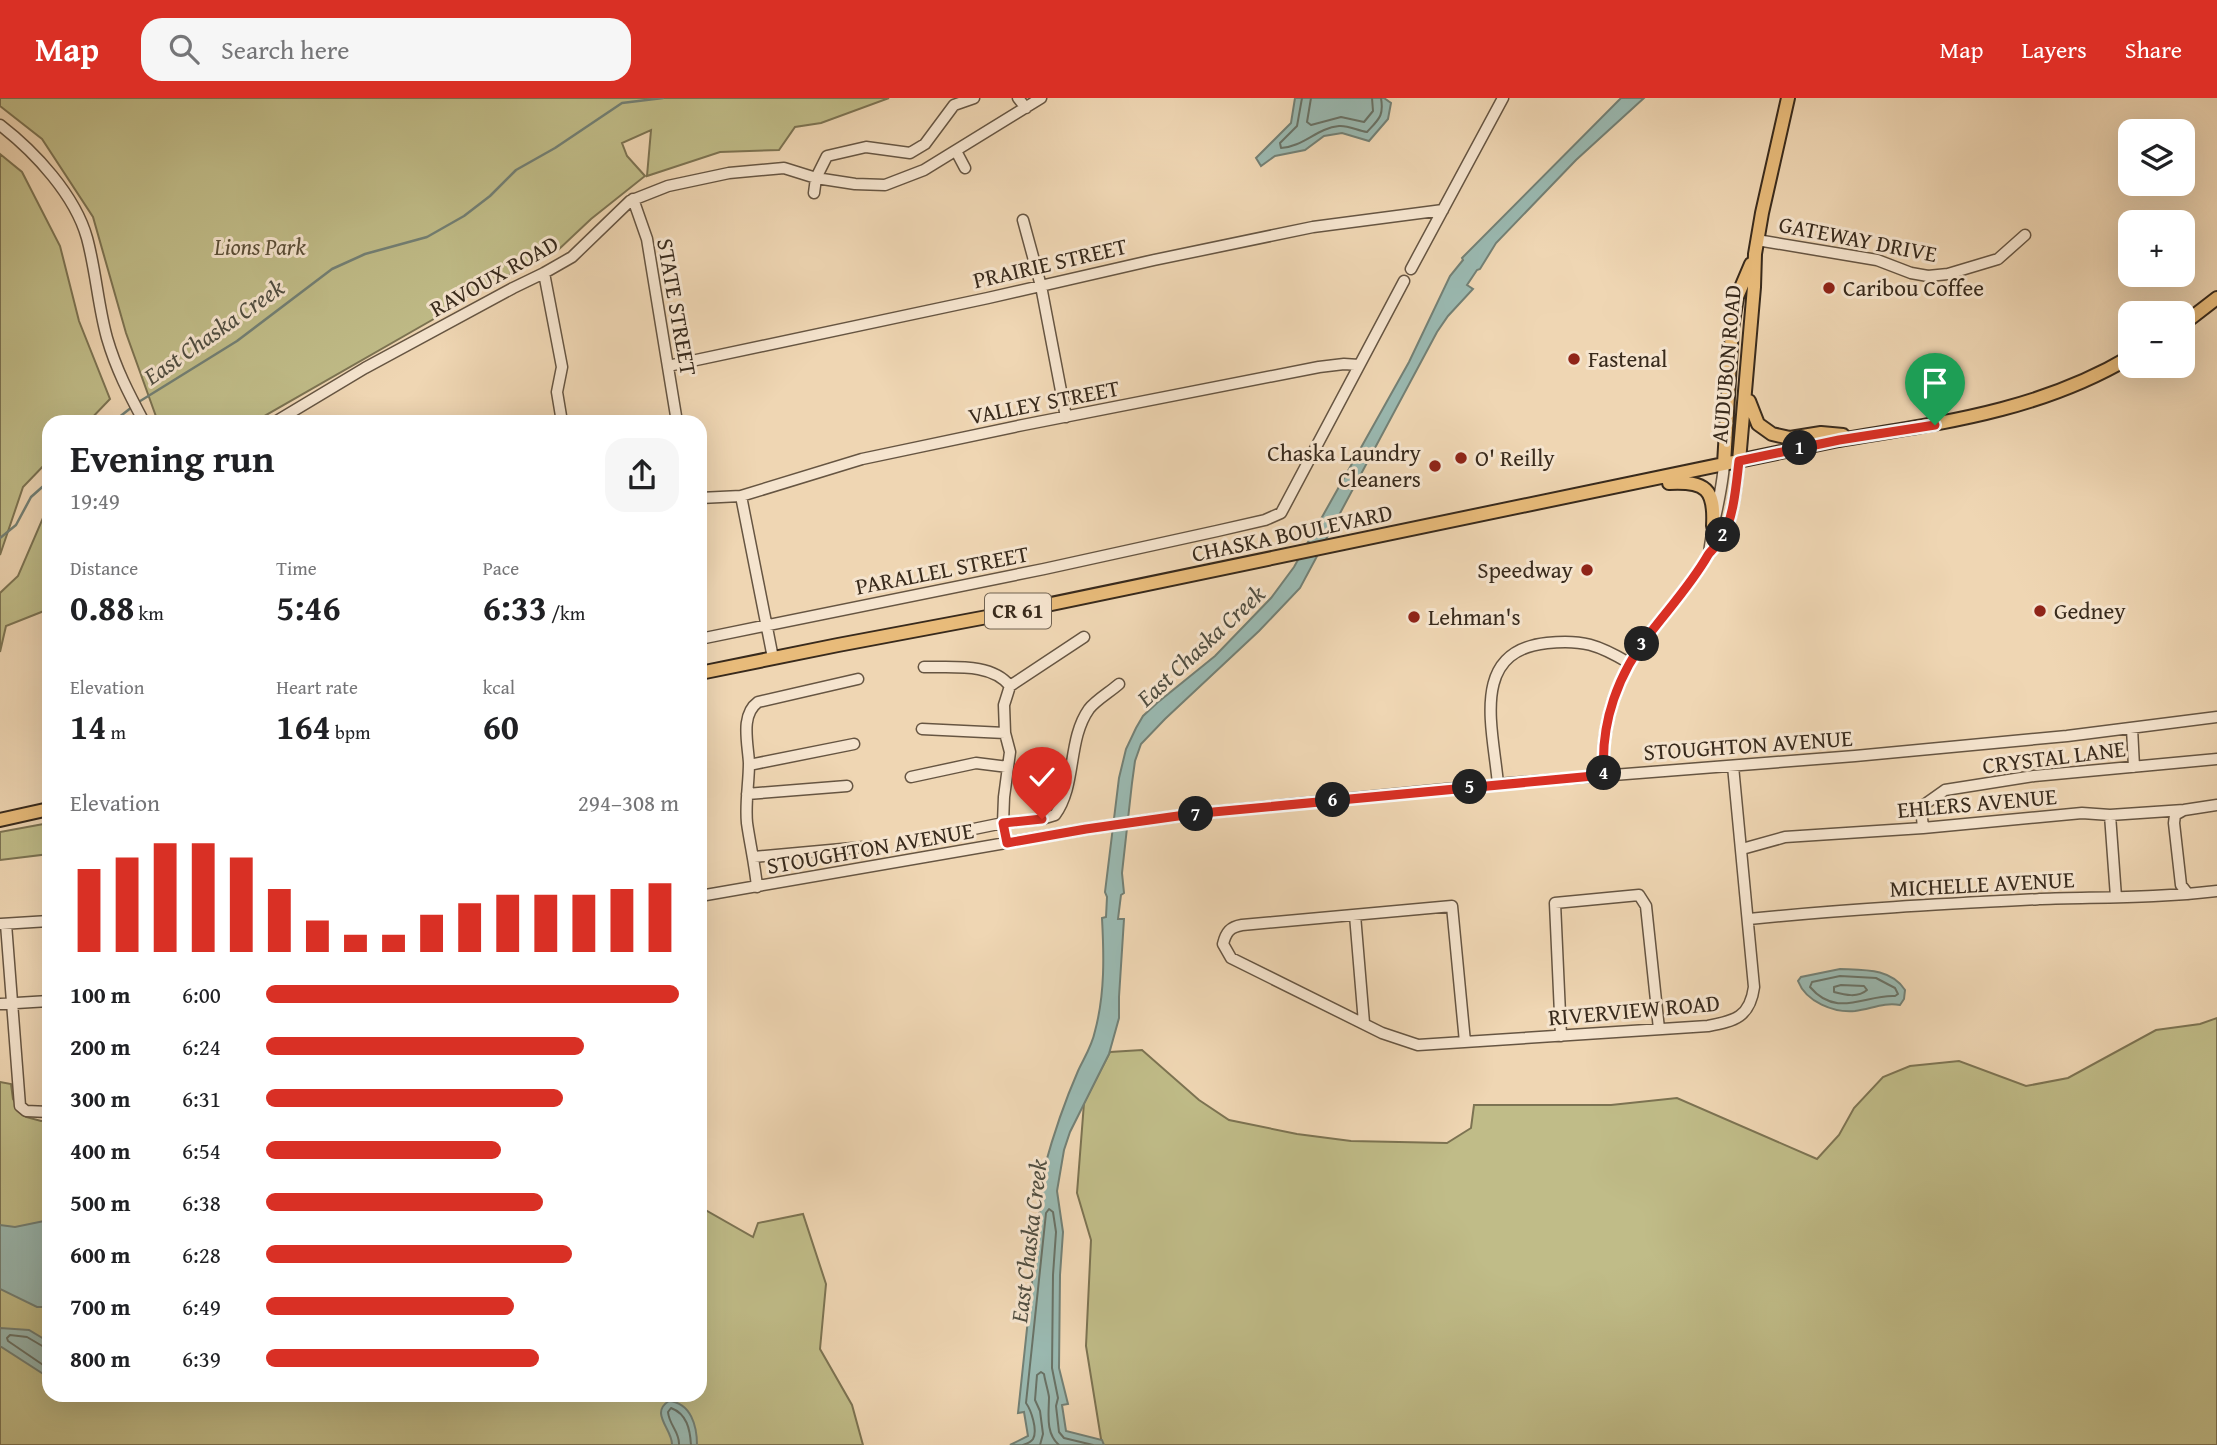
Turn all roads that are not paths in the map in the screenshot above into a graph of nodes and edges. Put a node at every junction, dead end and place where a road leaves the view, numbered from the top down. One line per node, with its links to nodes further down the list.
1 (974, 98): 10 (street)
2 (1018, 98): 6 (street)
3 (1041, 98): 6 (street, RAVOUX ROAD)
4 (1503, 98): 13 (street)
5 (1788, 98): 16 (main road, AUDUBON ROAD)
6 (1026, 108): 8 (street, RAVOUX ROAD)
7 (0, 125): 28 (street)
8 (956, 150): 9 (street); 10 (street, RAVOUX ROAD)
9 (965, 168)
10 (816, 178): 11 (street); 12 (street, RAVOUX ROAD)
11 (814, 193)
12 (633, 200): 19 (street, RAVOUX ROAD); 26 (street, STATE STREET)
13 (1443, 210): 18 (street); 21 (street, PRAIRIE STREET)
14 (1023, 220): 21 (street)
15 (2025, 235): 16 (street, GATEWAY DRIVE)
16 (1757, 240): 17 (main road, AUDUBON ROAD)
17 (1755, 254): 27 (main road, AUDUBON ROAD); 35 (main road, AUDUBON ROAD)
18 (1411, 269)
19 (544, 273): 29 (street, RAVOUX ROAD); 30 (street)
20 (1404, 281): 25 (street)
21 (1041, 286): 26 (street, PRAIRIE STREET); 32 (street)
22 (2217, 298): 23 (main road)
23 (2195, 315)
24 (2118, 363): 33 (main road, CHASKA BOULEVARD / CR 61)
25 (1359, 365): 32 (street, VALLEY STREET); 41 (street, PARALLEL STREET)
26 (668, 366): 31 (street, STATE STREET)
27 (1746, 385): 33 (main road); 34 (main road, AUDUBON ROAD)
28 (140, 415)
29 (287, 415)
30 (561, 415)
31 (676, 415)
32 (1066, 417): 37 (street, VALLEY STREET)
33 (1864, 436): 34 (main road, CHASKA BOULEVARD / CR 61)
34 (1739, 461): 35 (main road, CHASKA BOULEVARD / CR 61); 40 (street, AUDUBON ROAD)
35 (1724, 464): 36 (main road, CHASKA BOULEVARD / CR 61); 39 (street, AUDUBON ROAD)
36 (1623, 486): 39 (main road); 44 (main road, CHASKA BOULEVARD / CR 61)
37 (741, 496): 38 (street); 41 (street)
38 (707, 498)
39 (1713, 526): 40 (street, AUDUBON ROAD)
40 (1709, 554): 45 (street, AUDUBON ROAD)
41 (766, 625): 43 (street, PARALLEL STREET); 44 (street)
42 (1084, 637): 50 (street)
43 (707, 638)
44 (773, 658): 47 (main road, CHASKA BOULEVARD / CR 61)
45 (1629, 663): 61 (street, AUDUBON ROAD); 63 (street)
46 (924, 667): 50 (street)
47 (707, 672)
48 (858, 679): 57 (street)
49 (1119, 684): 71 (street)
50 (1010, 686): 54 (street)
51 (2217, 717): 52 (street, STOUGHTON AVENUE)
52 (2132, 728): 58 (street, STOUGHTON AVENUE); 59 (street)
53 (922, 729): 54 (street)
54 (1005, 733): 60 (street)
55 (854, 744): 57 (street)
56 (2217, 759): 59 (street, CRYSTAL LANE)
57 (749, 765): 65 (street)
58 (1733, 766): 61 (street, STOUGHTON AVENUE); 76 (street, RIVERVIEW ROAD)
59 (2134, 766): 72 (street, CRYSTAL LANE)
60 (1009, 767): 62 (street); 71 (street)
61 (1604, 775): 63 (street, STOUGHTON AVENUE)
62 (911, 777)
63 (1498, 784): 74 (street, STOUGHTON AVENUE)
64 (847, 786): 65 (street)
65 (747, 794): 77 (street)
66 (2217, 805): 67 (street, EHLERS AVENUE)
67 (2184, 810): 69 (street, EHLERS AVENUE); 80 (street)
68 (42, 811): 70 (main road)
69 (2110, 815): 72 (street, EHLERS AVENUE); 82 (street)
70 (0, 820)
71 (1003, 823): 73 (street); 74 (street)
72 (1923, 828): 76 (street, EHLERS AVENUE)
73 (915, 841)
74 (1007, 843): 78 (street, STOUGHTON AVENUE)
75 (864, 847): 77 (street)
76 (1742, 849): 84 (street, RIVERVIEW ROAD)
77 (754, 857): 78 (street)
78 (757, 887): 81 (street, STOUGHTON AVENUE)
79 (2217, 891): 80 (street, MICHELLE AVENUE)
80 (2188, 894): 82 (street, MICHELLE AVENUE)
81 (707, 895)
82 (2116, 897): 84 (street, MICHELLE AVENUE)
83 (1355, 915): 89 (street); 89 (street, RIVERVIEW ROAD); 92 (street)
84 (1749, 919): 90 (street, RIVERVIEW ROAD)
85 (42, 921): 86 (street)
86 (3, 924): 88 (street)
87 (42, 1001): 88 (street)
88 (6, 1003): 93 (street)
89 (1364, 1023): 92 (street, RIVERVIEW ROAD)
90 (1659, 1029): 91 (street, RIVERVIEW ROAD); 91 (street)
91 (1561, 1036): 92 (street, RIVERVIEW ROAD)
92 (1465, 1042)
93 (42, 1112)

